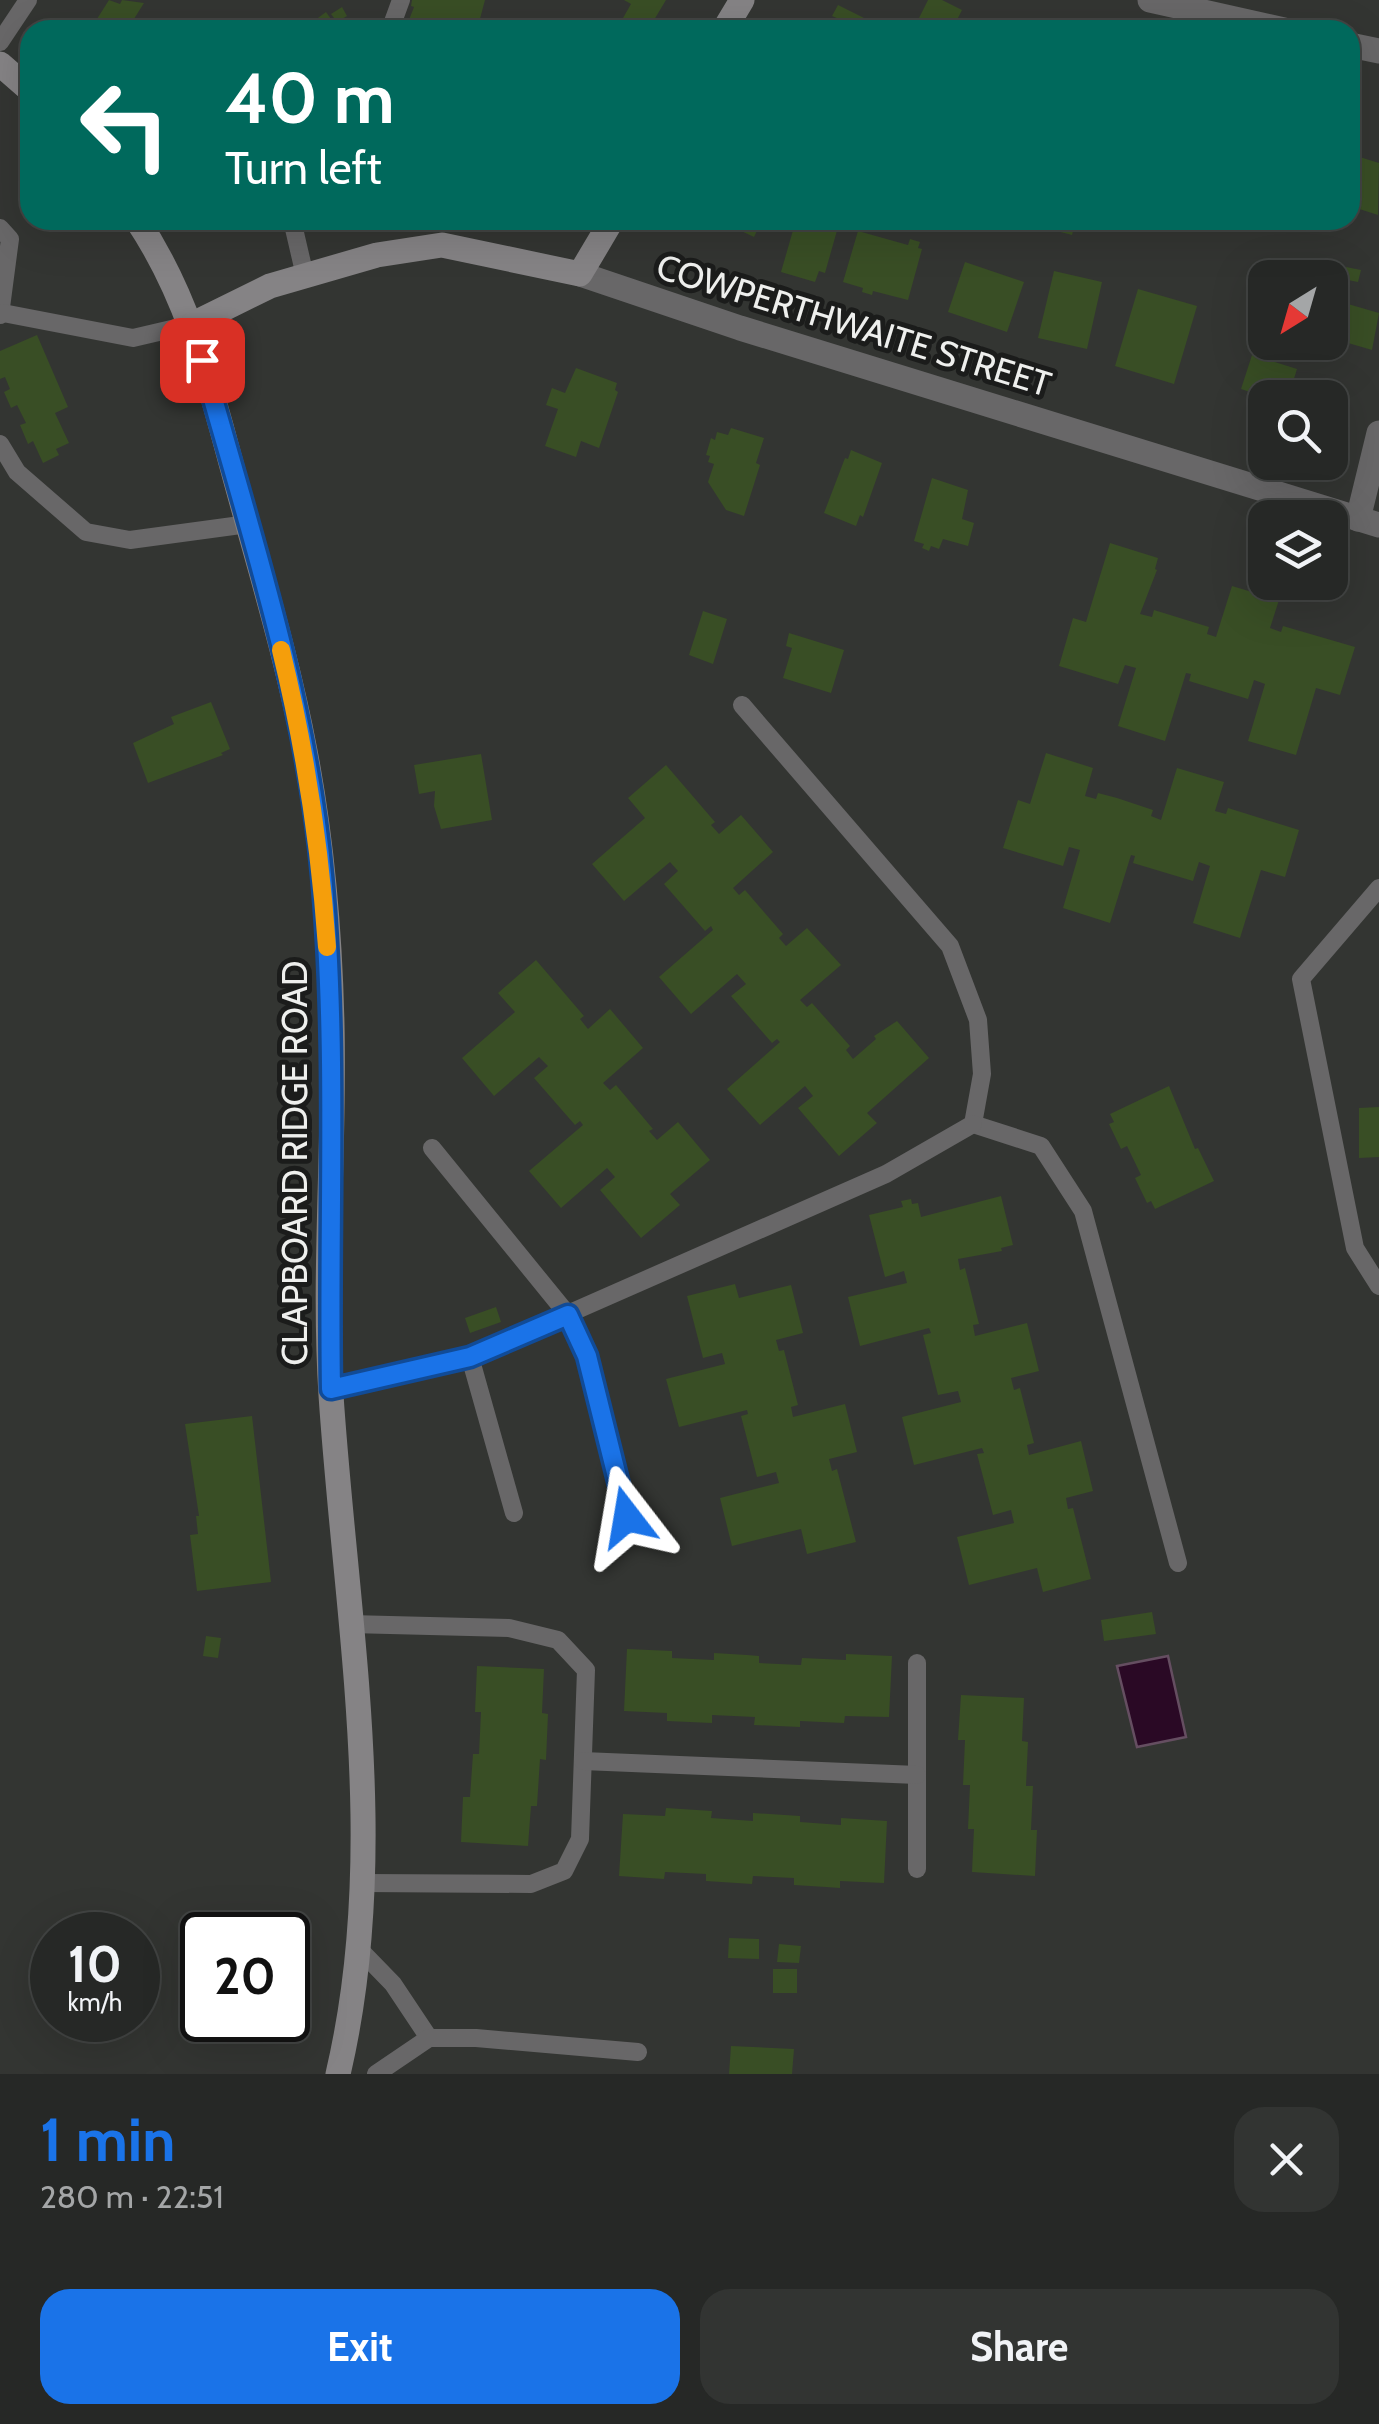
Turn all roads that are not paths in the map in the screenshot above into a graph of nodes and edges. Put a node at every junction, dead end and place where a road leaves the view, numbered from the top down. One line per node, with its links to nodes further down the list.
1 (28, 0): 4 (lane)
2 (1150, 0): 3 (street)
3 (1239, 20)
4 (0, 42)
5 (0, 64): 6 (main road)
6 (20, 81)
7 (0, 228): 13 (lane)
8 (142, 230): 14 (main road, CLAPBOARD RIDGE ROAD)
9 (294, 230): 12 (lane)
10 (606, 230): 11 (main road)
11 (580, 274): 12 (main road, COWPERTHWAITE STREET); 17 (street, COWPERTHWAITE STREET)
12 (304, 276): 14 (main road, COWPERTHWAITE STREET)
13 (1, 314): 14 (lane)
14 (192, 324): 18 (main road, CLAPBOARD RIDGE ROAD)
15 (1379, 434): 17 (street)
16 (0, 444): 18 (lane)
17 (1369, 522)
18 (248, 524): 26 (main road, CLAPBOARD RIDGE ROAD)
19 (742, 705): 21 (lane)
20 (1379, 888): 23 (lane)
21 (973, 1124): 24 (lane); 29 (lane)
22 (432, 1148): 24 (lane)
23 (1379, 1286)
24 (568, 1315): 25 (lane); 28 (lane)
25 (470, 1357): 26 (lane); 27 (lane)
26 (331, 1389): 30 (main road, CLAPBOARD RIDGE ROAD)
27 (514, 1513)
28 (627, 1517)
29 (1178, 1564)
30 (350, 1624): 32 (lane); 35 (main road, CLAPBOARD RIDGE ROAD)
31 (917, 1663): 33 (lane)
32 (583, 1761): 33 (lane); 35 (lane)
33 (917, 1776): 34 (lane)
34 (918, 1869)
35 (363, 1883): 36 (main road, CLAPBOARD RIDGE ROAD)
36 (359, 1949): 37 (lane); 39 (main road, CLAPBOARD RIDGE ROAD)
37 (428, 2038): 38 (lane); 40 (lane)
38 (638, 2052)
39 (338, 2074)
40 (376, 2074)

